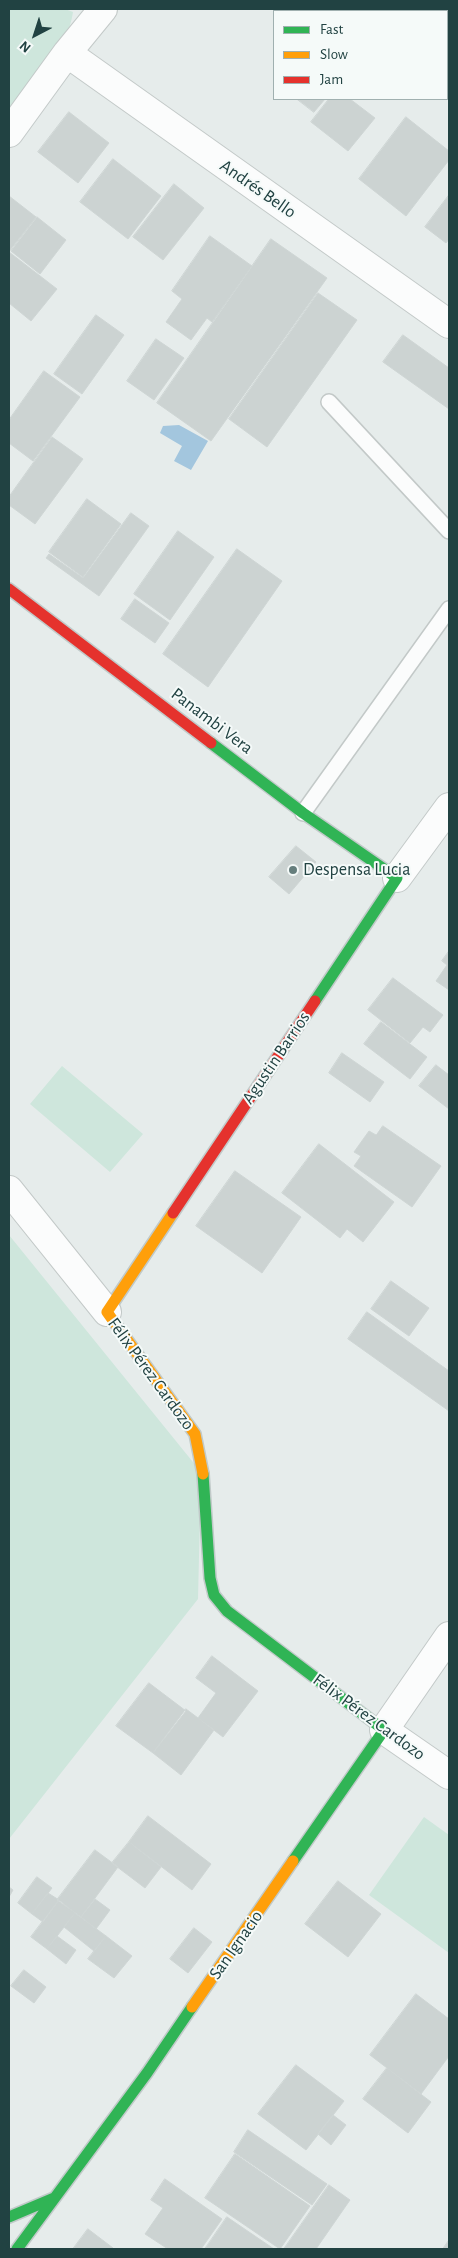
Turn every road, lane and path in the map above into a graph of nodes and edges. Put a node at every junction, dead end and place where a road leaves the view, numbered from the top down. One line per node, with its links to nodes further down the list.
1 (103, 9): 2 (street)
2 (67, 53): 3 (street); 4 (street, Andrés Bello)
3 (9, 133)
4 (449, 324)
5 (329, 402): 6 (lane)
6 (449, 530)
7 (9, 589): 10 (street, Panambi Vera)
8 (449, 609): 10 (lane)
9 (449, 807): 11 (street, Agustin Barrios)
10 (303, 813): 11 (street, Panambi Vera)
11 (397, 878): 13 (street, Agustin Barrios)
12 (9, 1190): 13 (street, Félix Pérez Cardozo)
13 (107, 1312): 15 (street, Félix Pérez Cardozo)
14 (449, 1636): 15 (street, San Ignacio)
15 (384, 1730): 16 (street, Félix Pérez Cardozo); 17 (street, San Ignacio)
16 (449, 1775)
17 (54, 2198): 18 (street); 19 (street, San Ignacio)
18 (9, 2218)
19 (23, 2247)

